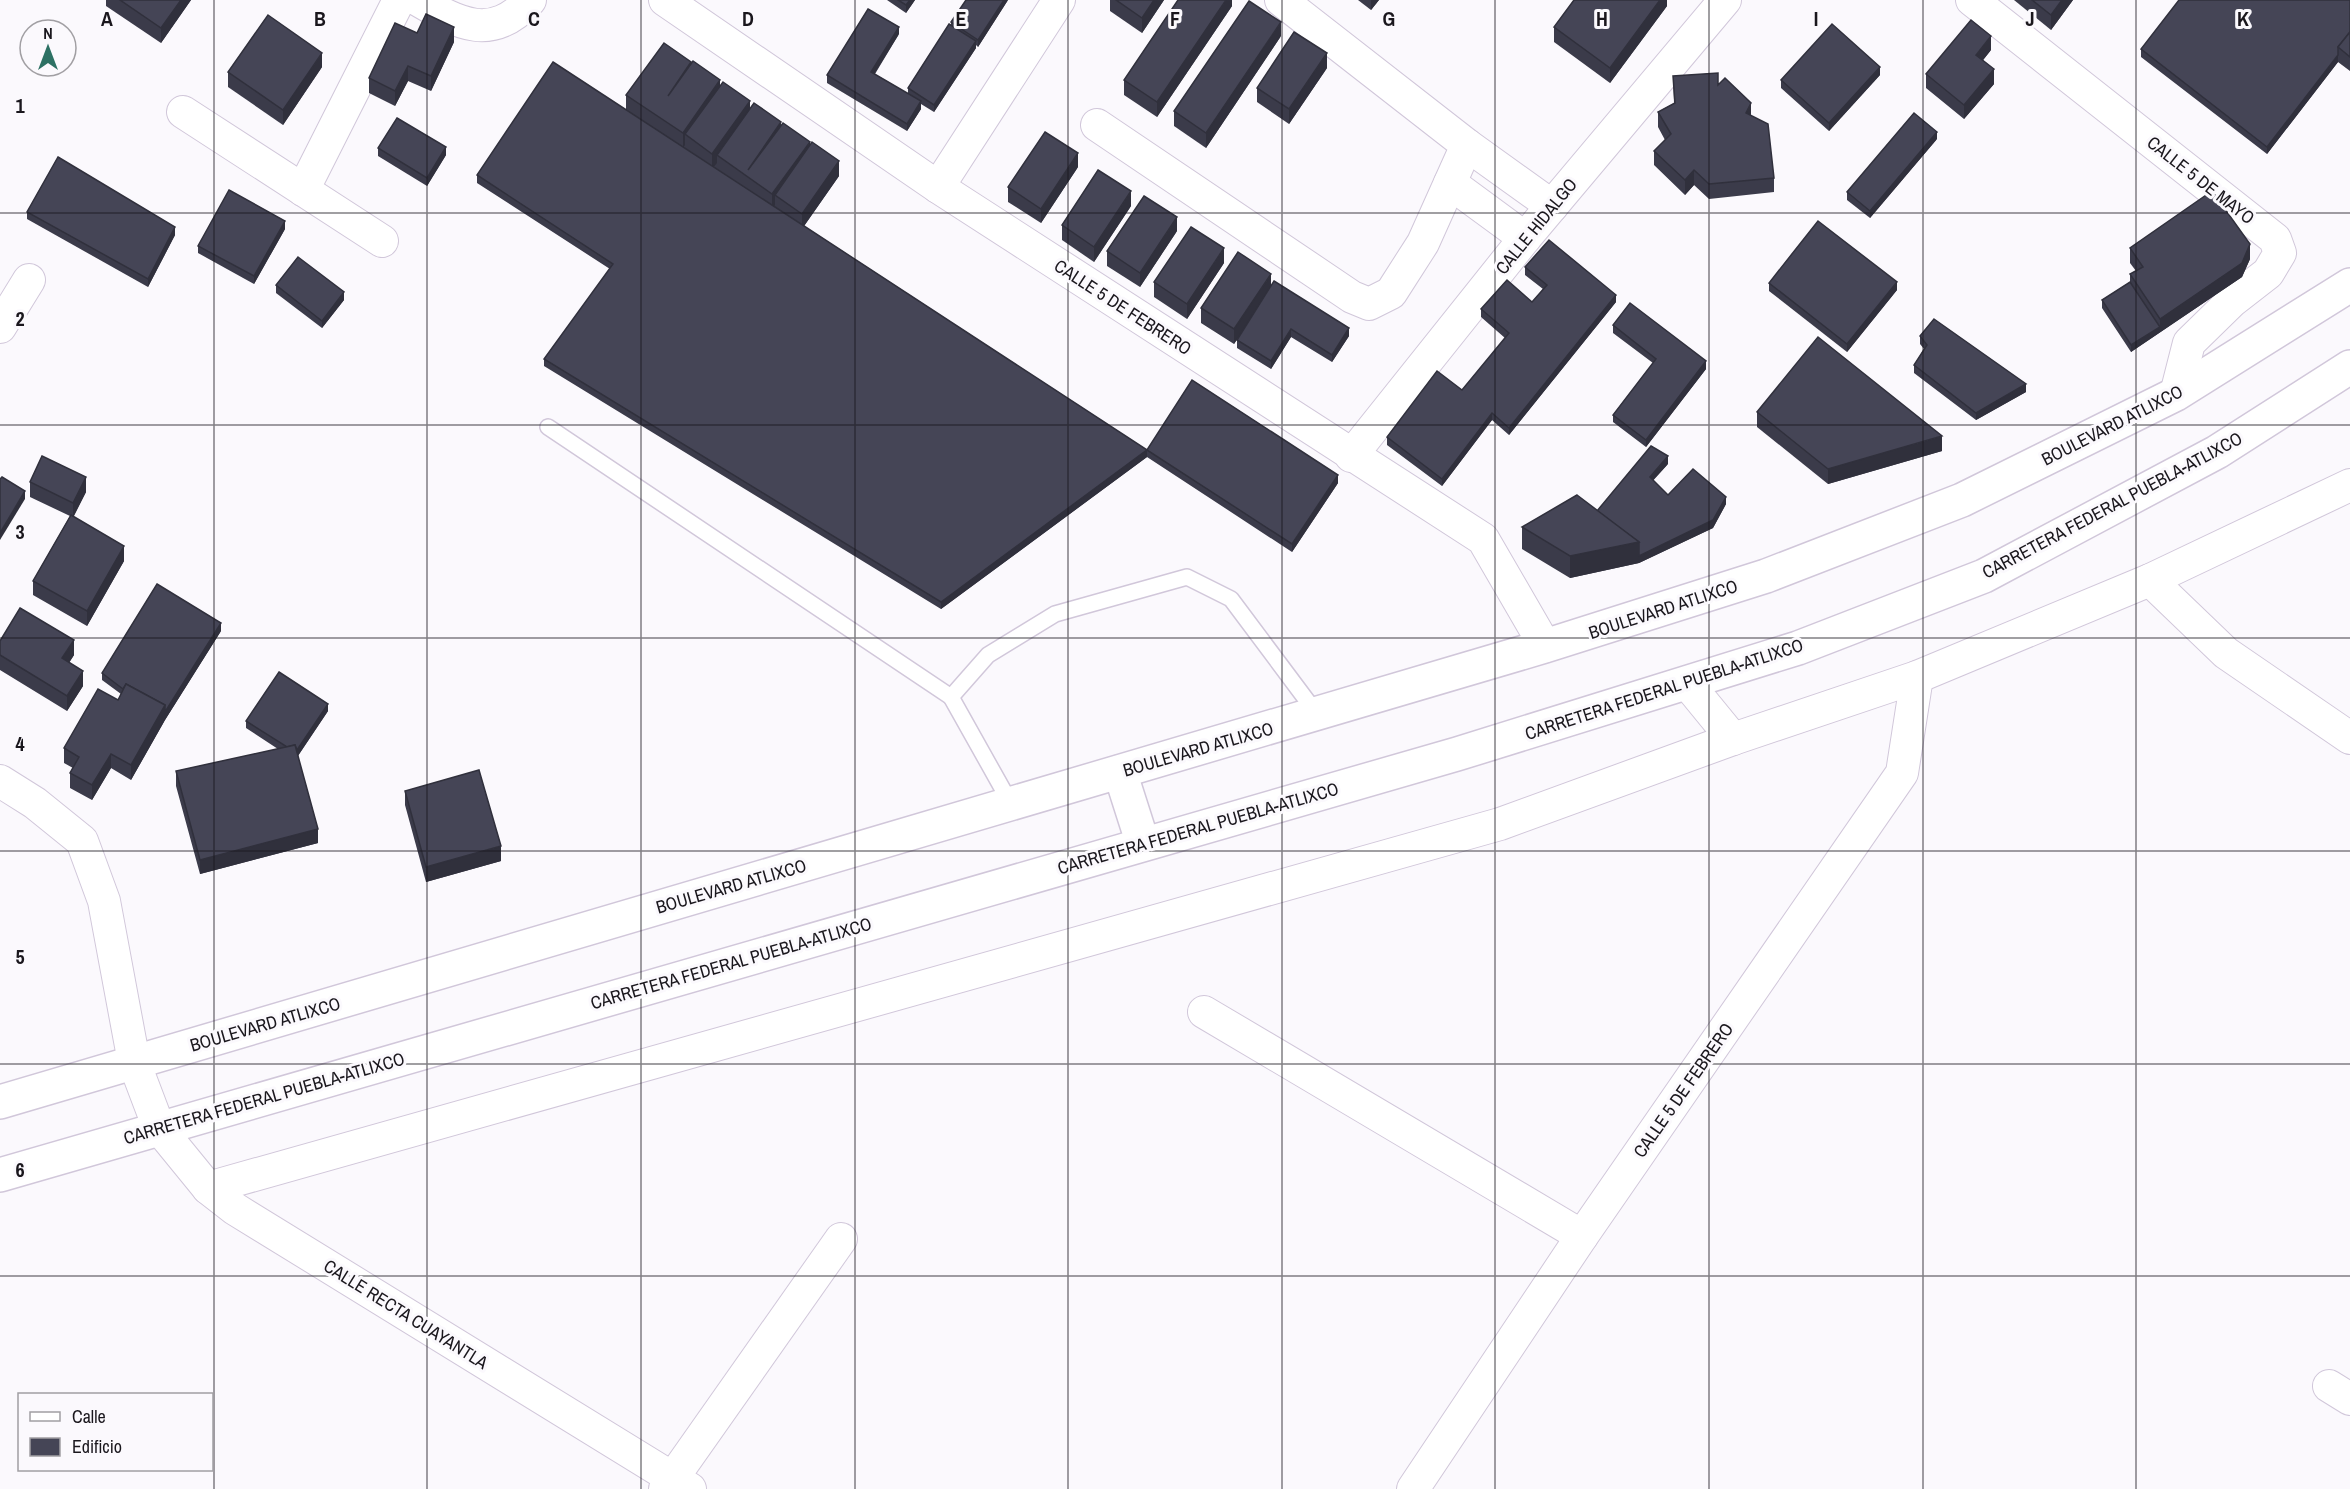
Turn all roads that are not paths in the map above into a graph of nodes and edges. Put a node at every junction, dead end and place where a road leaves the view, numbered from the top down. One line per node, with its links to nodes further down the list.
1 (399, 0): 14 (street)
2 (418, 0): 3 (street)
3 (530, 0)
4 (665, 0): 13 (street, CALLE 5 DE FEBRERO)
5 (1059, 0): 13 (street)
6 (1281, 0): 11 (street)
7 (1725, 0): 15 (street, CALLE HIDALGO)
8 (1972, 0): 22 (street, CALLE 5 DE MAYO)
9 (183, 112): 14 (street)
10 (1097, 125): 12 (street)
11 (1467, 145): 12 (street); 15 (street)
12 (1450, 183): 16 (street)
13 (938, 187): 24 (street, CALLE 5 DE FEBRERO)
14 (303, 190): 17 (street)
15 (1552, 206): 16 (street, CALLE HIDALGO)
16 (1525, 238): 24 (street, CALLE HIDALGO)
17 (382, 241)
18 (29, 280): 20 (street)
19 (2350, 285): 22 (main road, BOULEVARD ATLIXCO)
20 (0, 327)
21 (2350, 367): 29 (main road, CARRETERA FEDERAL PUEBLA-ATLIXCO)
22 (2176, 394): 27 (main road, BOULEVARD ATLIXCO)
23 (548, 428): 30 (lane)
24 (1351, 456): 27 (street, CALLE 5 DE FEBRERO)
25 (2350, 485): 26 (street)
26 (2150, 580): 28 (street); 32 (street)
27 (1545, 646): 31 (main road, BOULEVARD ATLIXCO)
28 (1917, 677): 33 (street); 44 (street, CALLE 5 DE FEBRERO)
29 (1688, 684): 33 (street); 37 (main road, CARRETERA FEDERAL PUEBLA-ATLIXCO)
30 (951, 697): 31 (lane); 36 (lane)
31 (1317, 714): 34 (main road, BOULEVARD ATLIXCO)
32 (2350, 738)
33 (1733, 739): 43 (street)
34 (1120, 772): 36 (main road, BOULEVARD ATLIXCO); 37 (main road)
35 (0, 781): 39 (street, CALLE RECTA CUAYANTLA)
36 (1011, 804): 39 (main road, BOULEVARD ATLIXCO)
37 (1143, 844): 41 (main road, CARRETERA FEDERAL PUEBLA-ATLIXCO)
38 (1204, 1012): 44 (street)
39 (134, 1062): 40 (main road, BOULEVARD ATLIXCO); 41 (street, CALLE RECTA CUAYANTLA)
40 (0, 1102)
41 (159, 1128): 42 (main road, CARRETERA FEDERAL PUEBLA-ATLIXCO); 43 (street, CALLE RECTA CUAYANTLA)
42 (0, 1175)
43 (208, 1188): 46 (street, CALLE RECTA CUAYANTLA)
44 (1582, 1236): 47 (street, CALLE 5 DE FEBRERO)
45 (841, 1239): 46 (street, CALLE RECTA CUAYANTLA)
46 (676, 1486)
47 (1413, 1489)

